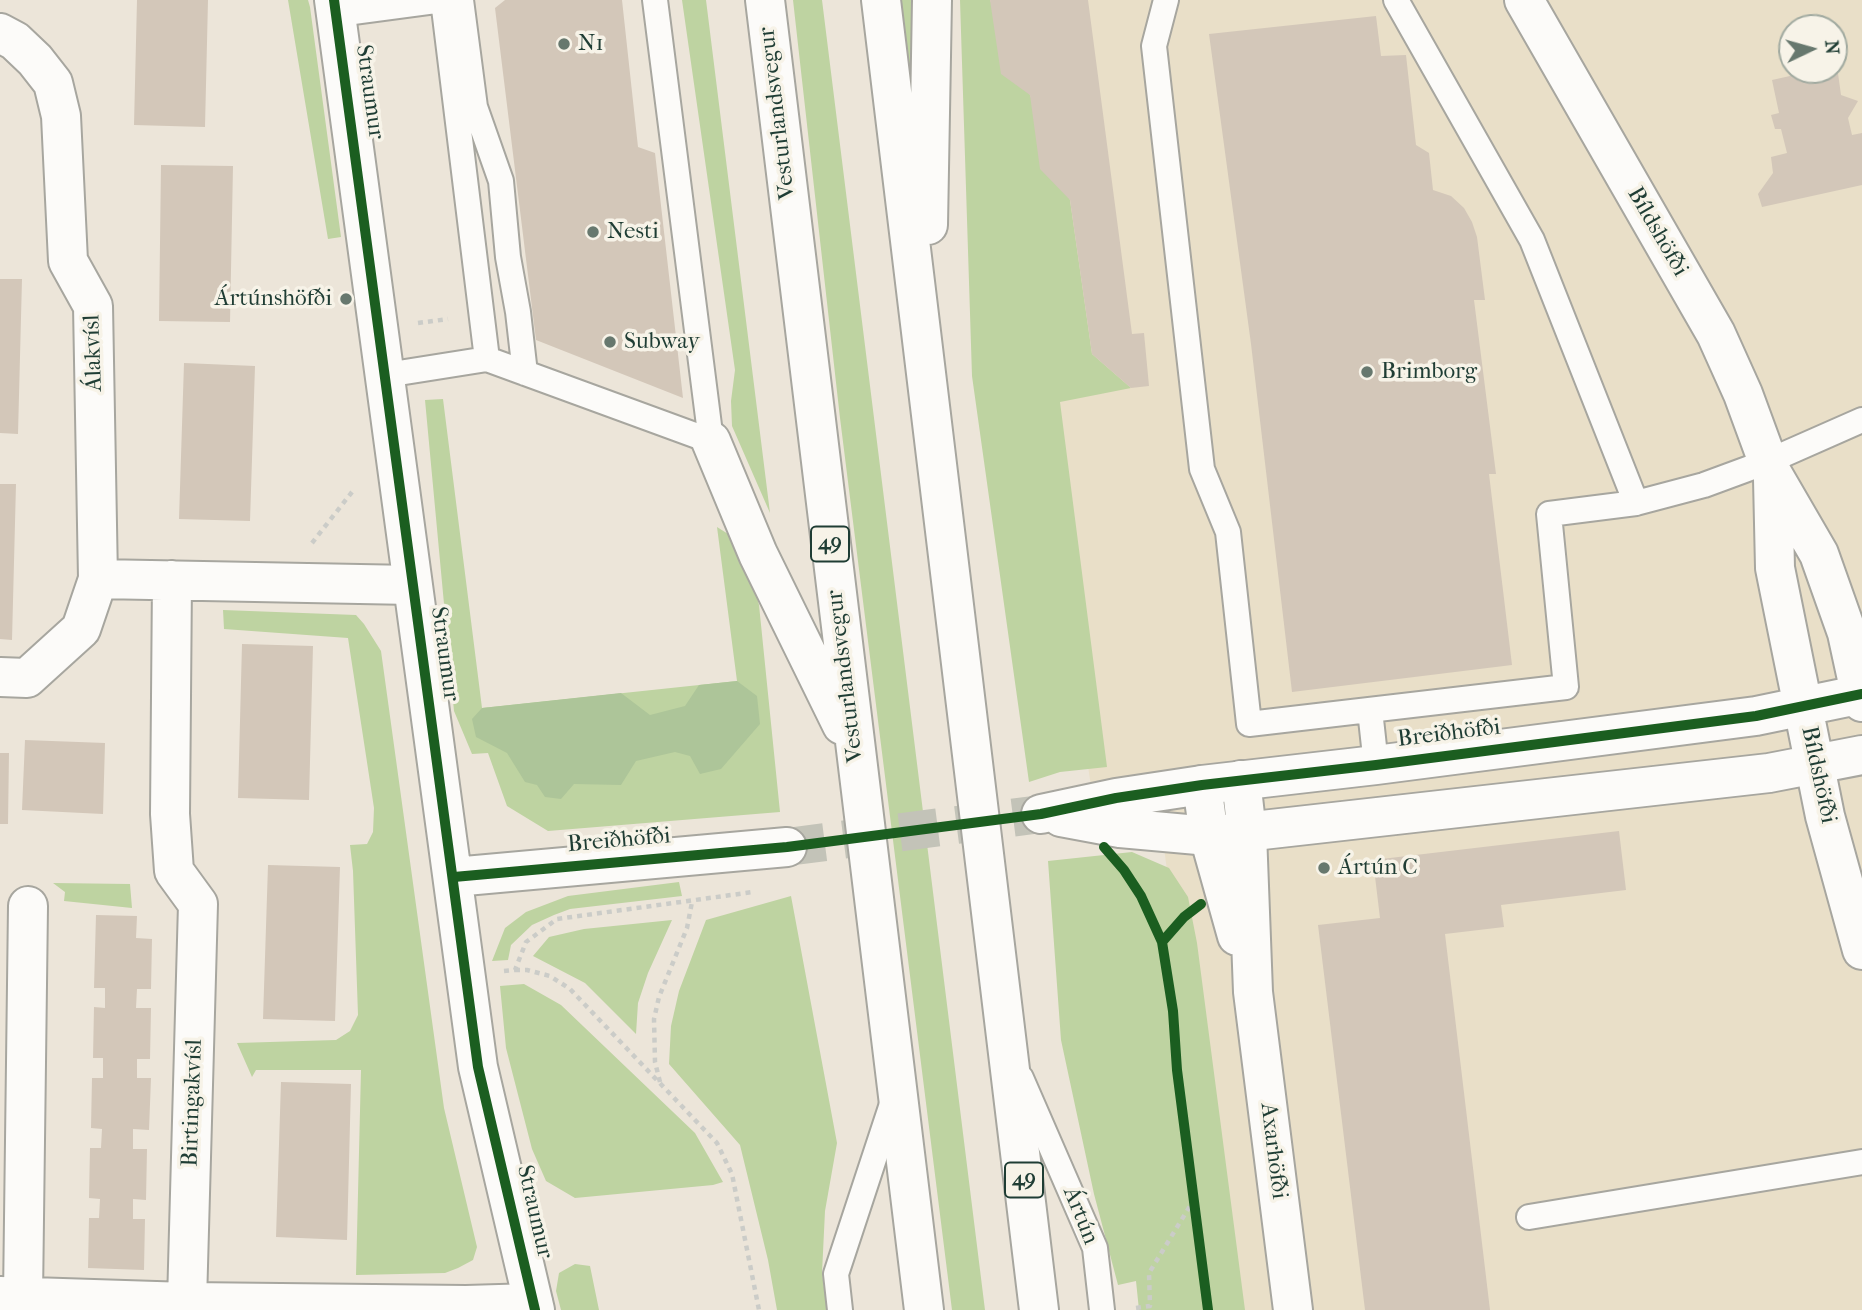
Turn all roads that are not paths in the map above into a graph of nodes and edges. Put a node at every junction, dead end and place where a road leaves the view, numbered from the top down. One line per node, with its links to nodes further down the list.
1 (443, 0): 10 (lane); 12 (lane)
2 (461, 0): 14 (lane)
3 (655, 0): 17 (lane)
4 (765, 0): 27 (main road, Vesturlandsvegur / 49)
5 (880, 0): 13 (main road, 49)
6 (932, 0): 13 (main road)
7 (1166, 0): 26 (lane)
8 (1396, 0): 19 (lane)
9 (1524, 0): 18 (main road, Bíldshöfði)
10 (336, 7): 15 (main road, Straumur)
11 (0, 33): 20 (main road, Álakvísl)
12 (487, 359): 14 (lane); 15 (lane)
13 (925, 363): 40 (main road, 49)
14 (525, 373): 17 (lane)
15 (386, 374): 22 (main road, Straumur)
16 (1862, 420): 18 (lane)
17 (711, 441): 27 (main road)
18 (1771, 467): 19 (lane); 24 (main road, Bíldshöfði); 25 (main road, Bíldshöfði)
19 (1636, 503): 26 (lane)
20 (98, 579): 21 (main road); 23 (main road, Álakvísl)
21 (172, 580): 22 (main road); 45 (main road, Birtingakvísl)
22 (412, 585): 36 (main road, Straumur)
23 (0, 677)
24 (1861, 697): 25 (main road, Breiðhöfði)
25 (1803, 707): 29 (main road, Breiðhöfði); 30 (main road, Bíldshöfði)
26 (1370, 710): 29 (lane)
27 (855, 753): 41 (main road, Vesturlandsvegur / 49)
28 (1862, 755): 30 (main road, Breiðhöfði)
29 (1376, 765): 31 (main road, Breiðhöfði)
30 (1816, 765): 33 (main road, Breiðhöfði); 38 (main road, Bíldshöfði)
31 (1241, 780): 32 (main road, Breiðhöfði); 33 (main road, Axarhöfði)
32 (1202, 785): 34 (main road, Axarhöfði); 34 (main road, Breiðhöfði)
33 (1247, 832): 34 (main road, Breiðhöfði); 39 (main road, Axarhöfði)
34 (1209, 836): 39 (main road, Axarhöfði)
35 (787, 847): 36 (main road, Breiðhöfði)
36 (454, 877): 46 (main road, Straumur)
37 (28, 906): 44 (main road)
38 (1862, 950)
39 (1253, 992): 51 (main road, Axarhöfði)
40 (1008, 1049): 49 (main road, 49); 50 (lane, Ártún)
41 (898, 1088): 47 (lane); 48 (main road, Vesturlandsvegur / 49)
42 (1862, 1162): 43 (lane)
43 (1529, 1217)
44 (12, 1296): 45 (main road)
45 (187, 1302): 46 (main road)
46 (534, 1306)
47 (840, 1310)
48 (924, 1310)
49 (1039, 1310)
50 (1102, 1310)
51 (1293, 1310)

